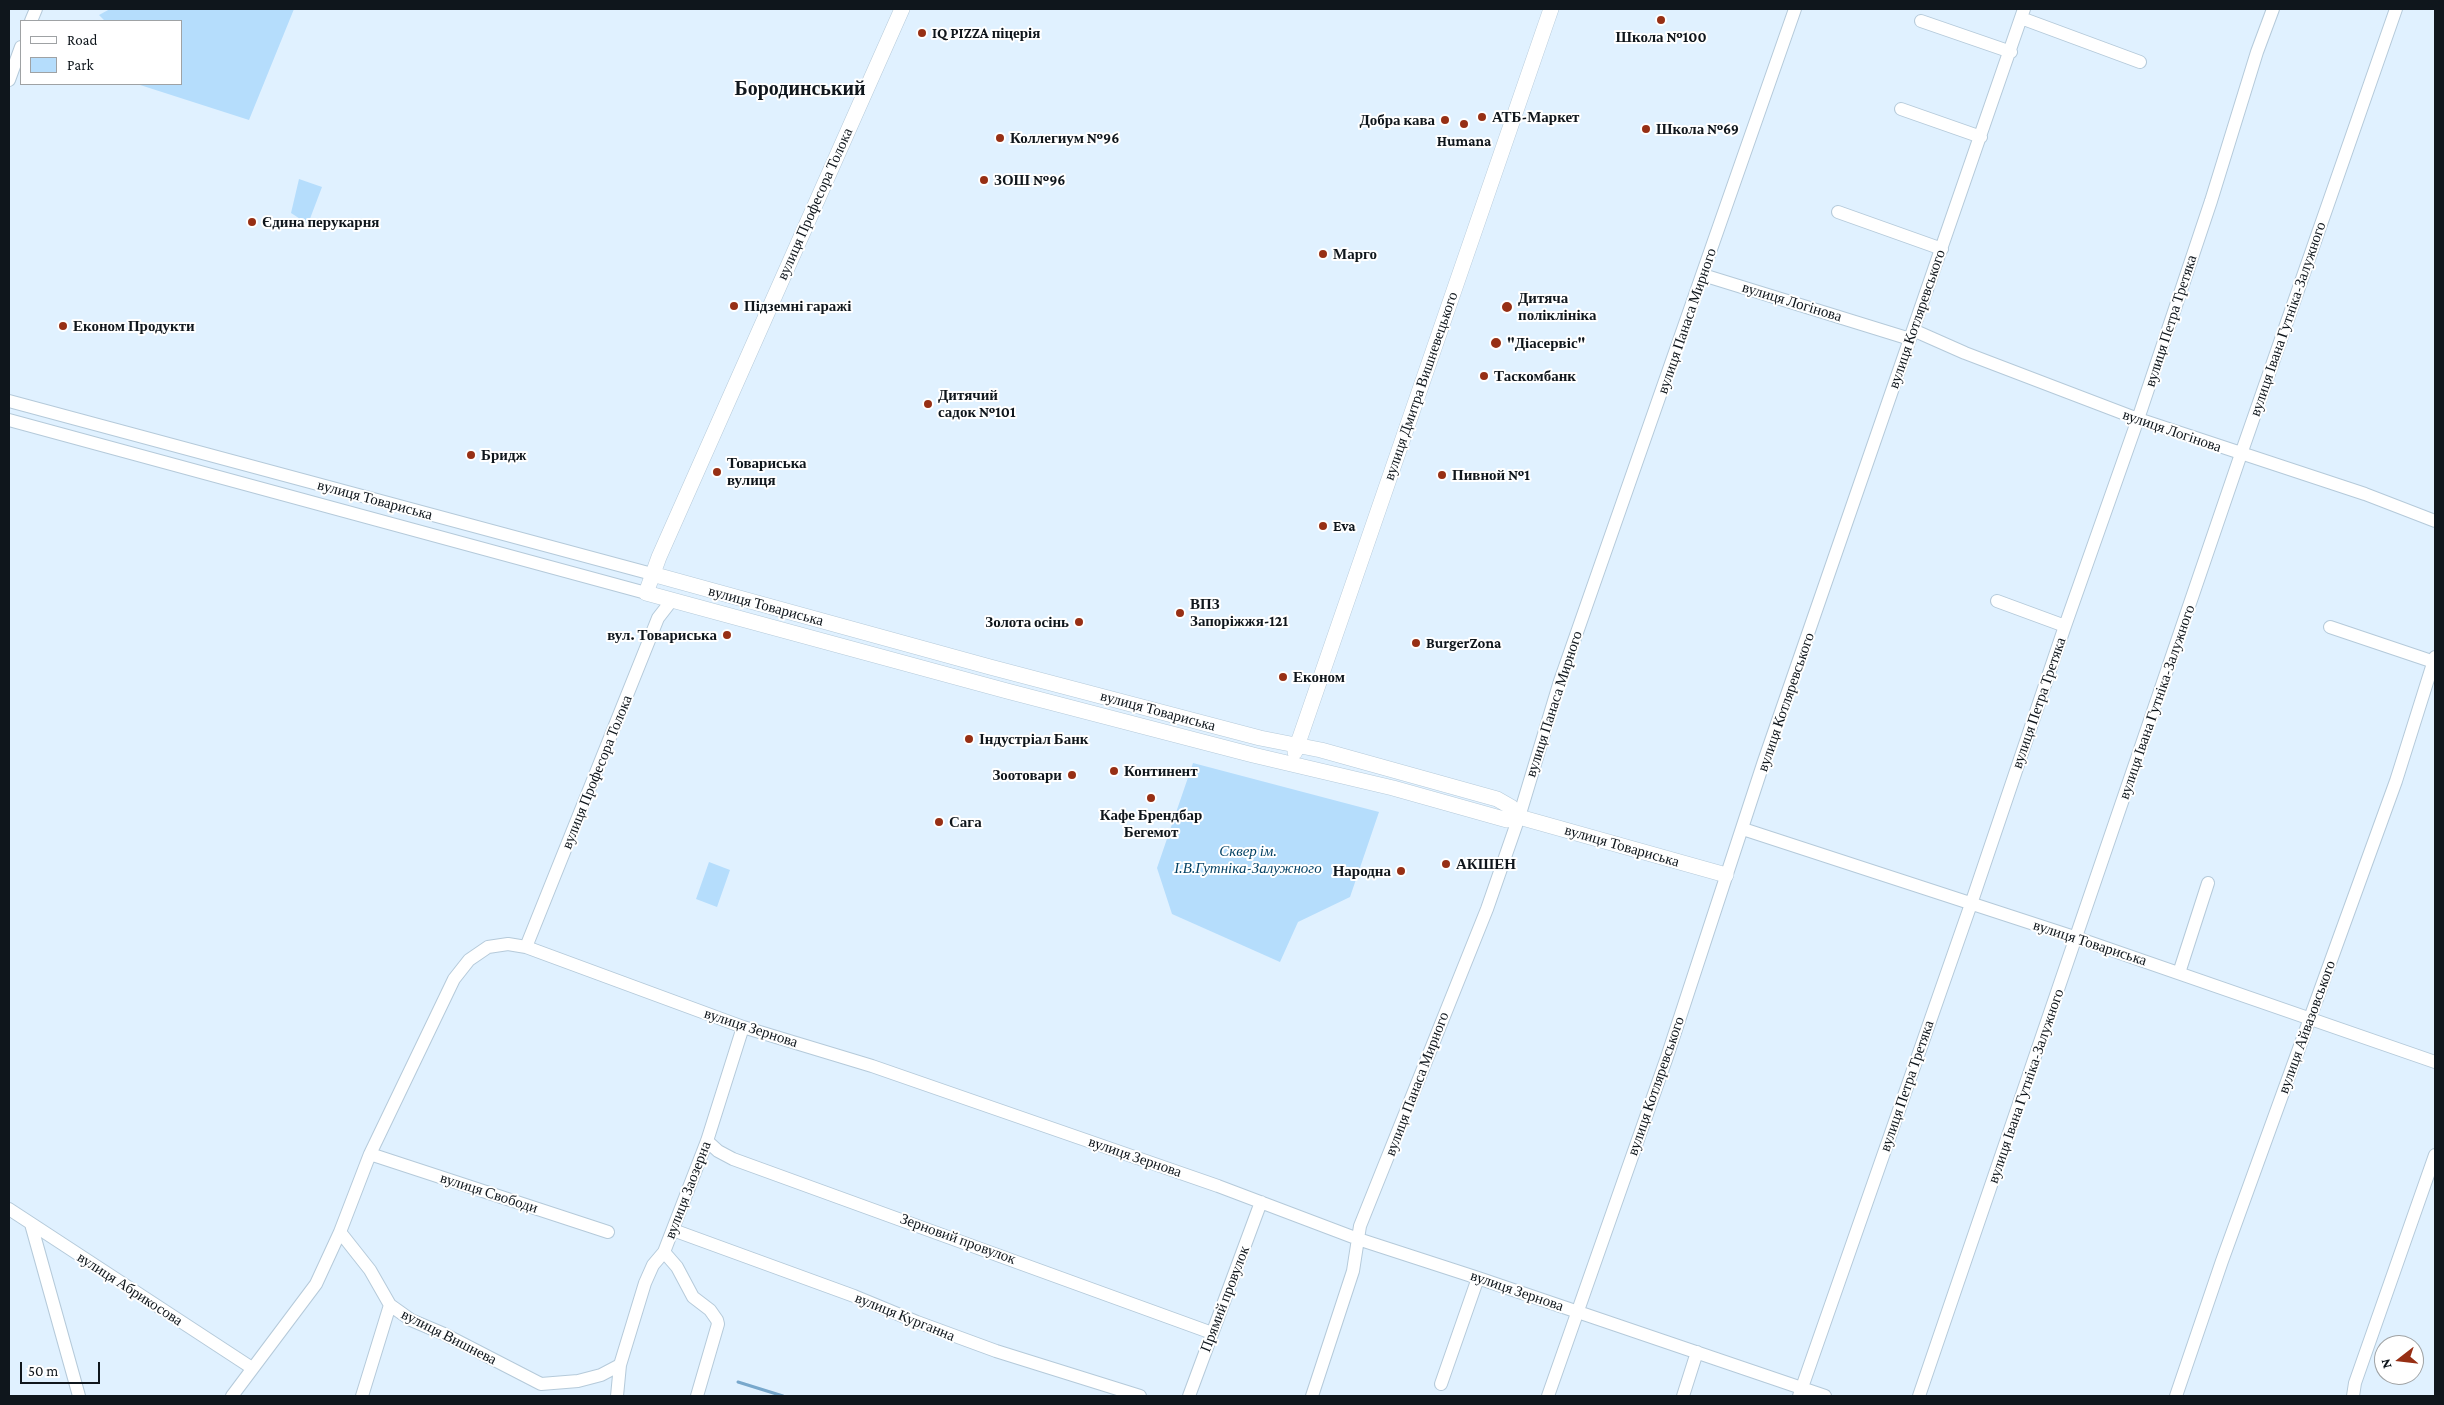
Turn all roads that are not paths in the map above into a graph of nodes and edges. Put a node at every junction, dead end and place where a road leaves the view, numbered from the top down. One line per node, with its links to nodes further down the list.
1 (902, 9): 25 (street, вулиця Професора Толока)
2 (1551, 9): 33 (street, вулиця Дмитра Вишневецького)
3 (1795, 9): 16 (street, вулиця Панаса Мирного)
4 (2273, 9): 19 (street, вулиця Петра Третяка)
5 (2396, 9): 21 (street, вулиця Івана Гутніка-Залужного)
6 (2023, 13): 9 (street, вулиця Котляревського); 10 (street)
7 (1921, 21): 9 (street)
8 (20, 50): 11 (street)
9 (2011, 52): 13 (street, вулиця Котляревського)
10 (2140, 62)
11 (9, 80)
12 (1901, 109): 13 (street)
13 (1981, 137): 15 (street, вулиця Котляревського)
14 (1838, 212): 15 (street)
15 (1942, 249): 17 (street, вулиця Котляревського)
16 (1702, 275): 17 (street, вулиця Логінова); 36 (street, вулиця Панаса Мирного)
17 (1911, 334): 19 (street, вулиця Логінова); 37 (street, вулиця Котляревського)
18 (9, 401): 23 (street, вулиця Товариська)
19 (2138, 419): 21 (street, вулиця Логінова); 29 (street, вулиця Петра Третяка)
20 (9, 420): 24 (street, вулиця Товариська)
21 (2241, 454): 22 (street, вулиця Логінова); 41 (street, вулиця Івана Гутніка-Залужного)
22 (2435, 521)
23 (460, 523): 24 (street); 25 (street, вулиця Товариська)
24 (455, 541): 26 (street, вулиця Товариська)
25 (652, 574): 26 (street, вулиця Професора Толока); 32 (street, вулиця Товариська)
26 (646, 593): 27 (street, вулиця Товариська)
27 (672, 600): 34 (street, вулиця Товариська); 42 (street, вулиця Професора Толока)
28 (1997, 601): 29 (street)
29 (2065, 626): 40 (street, вулиця Петра Третяка)
30 (2330, 627): 31 (street)
31 (2434, 660): 44 (street, вулиця Айвазовського)
32 (1260, 738): 33 (street, вулиця Товариська); 34 (street)
33 (1297, 744): 35 (street, вулиця Дмитра Вишневецького); 36 (street, вулиця Товариська)
34 (1254, 755): 35 (street, вулиця Товариська)
35 (1292, 763): 36 (street, вулиця Товариська)
36 (1519, 817): 38 (street, вулиця Товариська); 56 (street, вулиця Панаса Мирного)
37 (1743, 829): 38 (street, вулиця Котляревського); 40 (street, вулиця Товариська)
38 (1726, 875): 60 (street, вулиця Котляревського)
39 (2208, 882): 43 (street)
40 (1971, 904): 41 (street, вулиця Товариська); 67 (street, вулиця Петра Третяка)
41 (2077, 938): 43 (street, вулиця Товариська); 79 (street, вулиця Івана Гутніка-Залужного)
42 (526, 947): 45 (street, вулиця Зернова); 48 (street, вулиця Зернова)
43 (2179, 973): 44 (street, вулиця Товариська)
44 (2310, 1018): 46 (street, вулиця Товариська); 80 (street, вулиця Айвазовського)
45 (743, 1027): 47 (street, вулиця Заозерна); 50 (street, вулиця Зернова)
46 (2435, 1062)
47 (707, 1141): 53 (street, вулиця Заозерна); 61 (street, Зерновий провулок)
48 (370, 1154): 54 (street, вулиця Зернова); 55 (street, вулиця Свободи)
49 (2435, 1155): 81 (street)
50 (1262, 1202): 56 (street, вулиця Зернова); 61 (street, Прямий провулок)
51 (9, 1209): 52 (street, вулиця Абрикосова)
52 (31, 1224): 64 (street, вулиця Абрикосова); 68 (street)
53 (673, 1230): 57 (street, вулиця Заозерна); 73 (street, вулиця Курганна)
54 (340, 1232): 59 (street); 64 (street, вулиця Зернова)
55 (608, 1232)
56 (1358, 1239): 58 (street, вулиця Зернова); 75 (street, вулиця Панаса Мирного)
57 (664, 1252): 63 (street); 72 (street, вулиця Заозерна)
58 (1478, 1278): 60 (street, вулиця Зернова); 65 (street)
59 (390, 1305): 66 (street, вулиця Вишнева); 70 (street, вулиця Вишнева)
60 (1577, 1312): 62 (street, вулиця Зернова); 76 (street, вулиця Котляревського)
61 (1212, 1333): 74 (street, Прямий провулок)
62 (1698, 1352): 67 (street, вулиця Зернова); 77 (street)
63 (620, 1365): 66 (street); 71 (street)
64 (252, 1368): 69 (street, вулиця Зернова)
65 (1441, 1384)
66 (540, 1390)
67 (1800, 1392): 78 (street, вулиця Зернова)
68 (79, 1396)
69 (232, 1396)
70 (362, 1396)
71 (617, 1396)
72 (697, 1396)
73 (1140, 1396)
74 (1189, 1396)
75 (1312, 1396)
76 (1548, 1396)
77 (1683, 1396)
78 (1825, 1396)
79 (1919, 1396)
80 (2176, 1396)
81 (2354, 1396)

